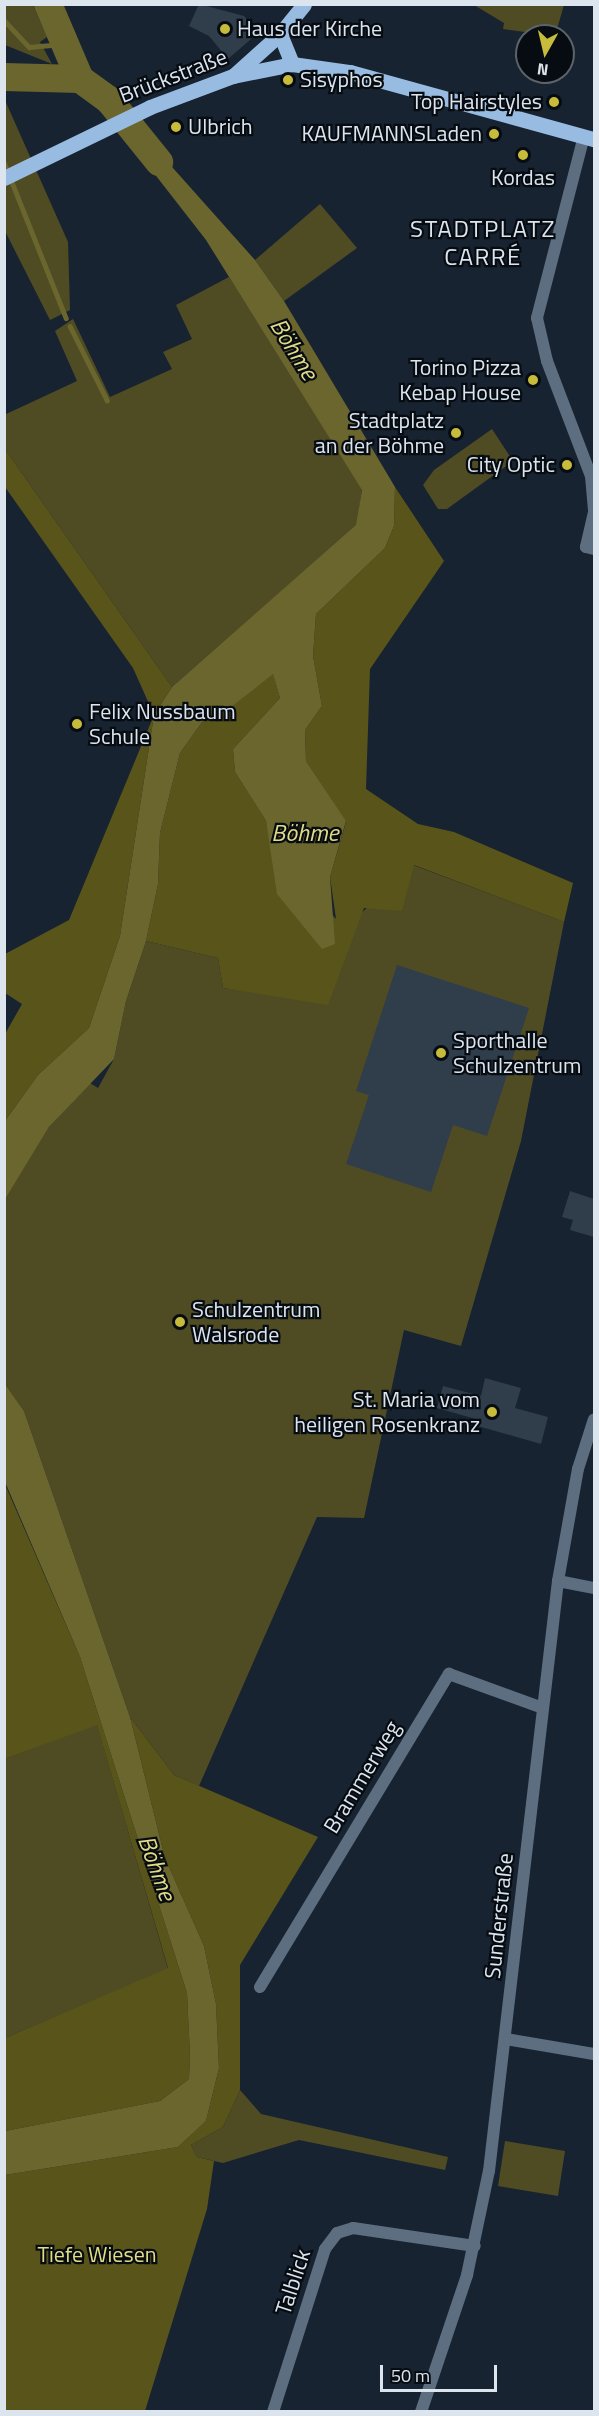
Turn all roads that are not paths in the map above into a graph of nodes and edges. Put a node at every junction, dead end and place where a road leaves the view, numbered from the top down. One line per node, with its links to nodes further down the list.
1 (304, 4): 2 (main road)
2 (280, 34): 3 (main road); 4 (main road)
3 (291, 64): 4 (main road, Brückstraße); 5 (main road, Brückstraße)
4 (233, 76): 6 (main road, Brückstraße)
5 (589, 138): 7 (street)
6 (4, 178)
7 (594, 549)
8 (594, 1419): 9 (street, Sunderstraße)
9 (558, 1581): 10 (street); 11 (street, Sunderstraße)
10 (594, 1588)
11 (543, 1708): 12 (street, Brammerweg); 13 (street, Sunderstraße)
12 (260, 1987)
13 (506, 2039): 14 (street); 15 (street, Sunderstraße)
14 (594, 2054)
15 (475, 2246): 16 (street, Talblick); 17 (street, Sunderstraße)
16 (273, 2412)
17 (421, 2412)

